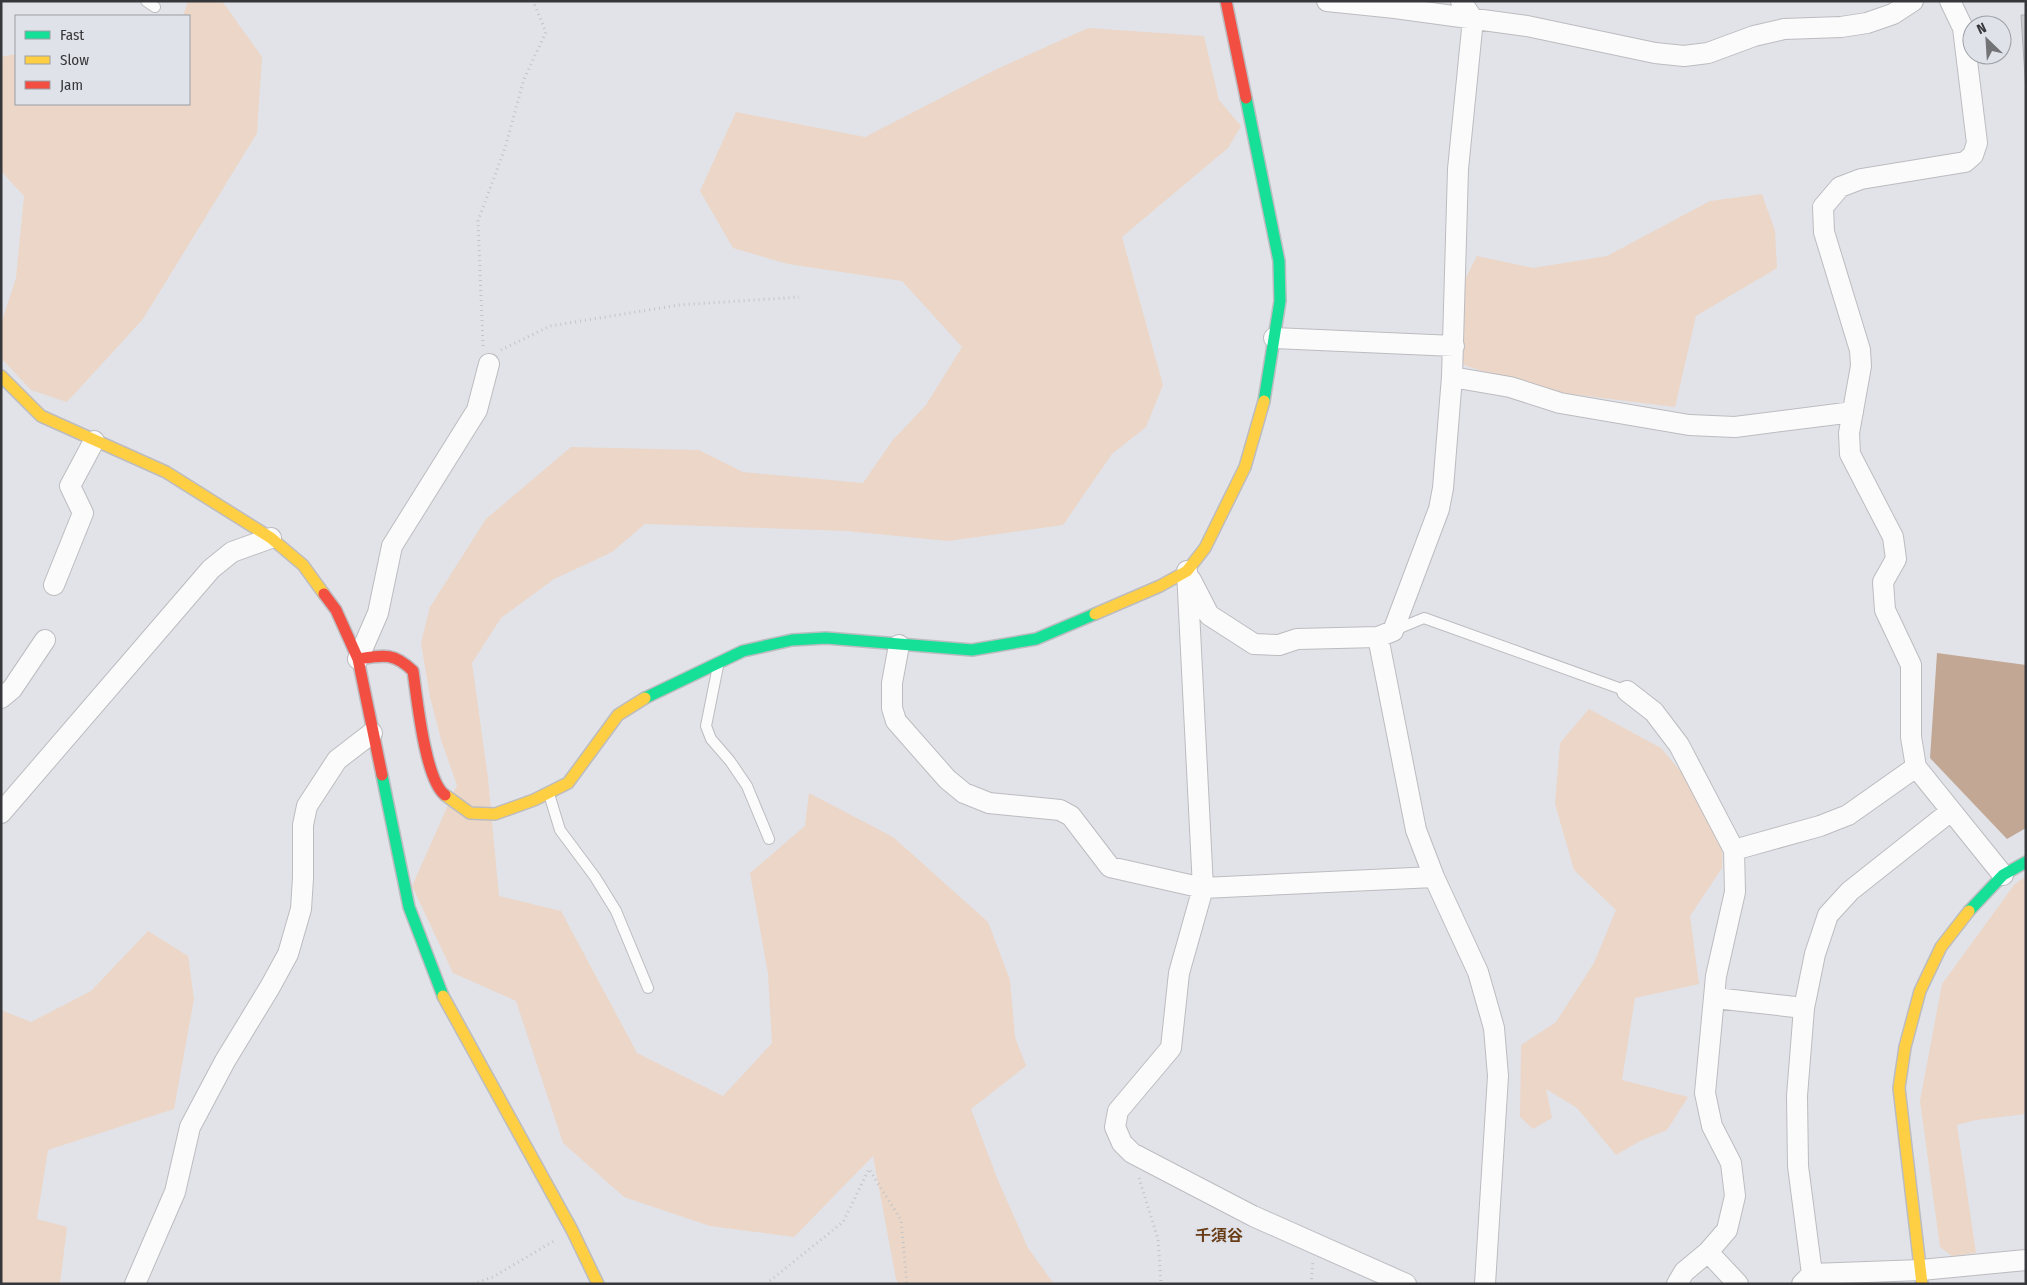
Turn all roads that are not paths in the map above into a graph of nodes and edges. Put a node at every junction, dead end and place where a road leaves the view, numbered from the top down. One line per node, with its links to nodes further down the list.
1 (146, 1): 7 (lane)
2 (1226, 1): 9 (street)
3 (1327, 1): 8 (street)
4 (1461, 1): 8 (street)
5 (1913, 1): 8 (street)
6 (1950, 1): 14 (street)
7 (155, 7)
8 (1472, 19): 10 (street)
9 (1274, 338): 10 (street); 17 (street)
10 (1454, 346): 13 (street)
11 (489, 364): 22 (street)
12 (1, 376): 15 (street)
13 (1452, 377): 14 (street); 19 (street)
14 (1853, 412): 27 (street)
15 (94, 441): 16 (street); 18 (street)
16 (271, 538): 22 (street); 30 (street)
17 (1187, 571): 19 (street); 21 (street); 36 (street)
18 (54, 585)
19 (1385, 634): 24 (lane); 35 (street)
20 (45, 640): 25 (street)
21 (899, 645): 23 (street); 36 (street)
22 (358, 660): 26 (street); 28 (street)
23 (719, 663): 28 (street); 31 (lane)
24 (1627, 691): 32 (street)
25 (1, 698)
26 (372, 733): 44 (street); 45 (street)
27 (1916, 767): 29 (street); 32 (street)
28 (549, 793): 37 (lane)
29 (1951, 811): 34 (street); 39 (street)
30 (1, 813)
31 (770, 839)
32 (1734, 850): 38 (street)
33 (2026, 862): 34 (street)
34 (2003, 875): 42 (street)
35 (1434, 877): 36 (street); 47 (street)
36 (1203, 888): 46 (street)
37 (648, 988)
38 (1715, 998): 39 (street); 40 (street)
39 (1804, 1008): 43 (street)
40 (1708, 1252): 48 (street); 49 (street)
41 (2026, 1260): 42 (street)
42 (1921, 1277): 43 (street)
43 (1807, 1279)
44 (135, 1284)
45 (598, 1284)
46 (1406, 1284)
47 (1485, 1284)
48 (1677, 1284)
49 (1738, 1284)

